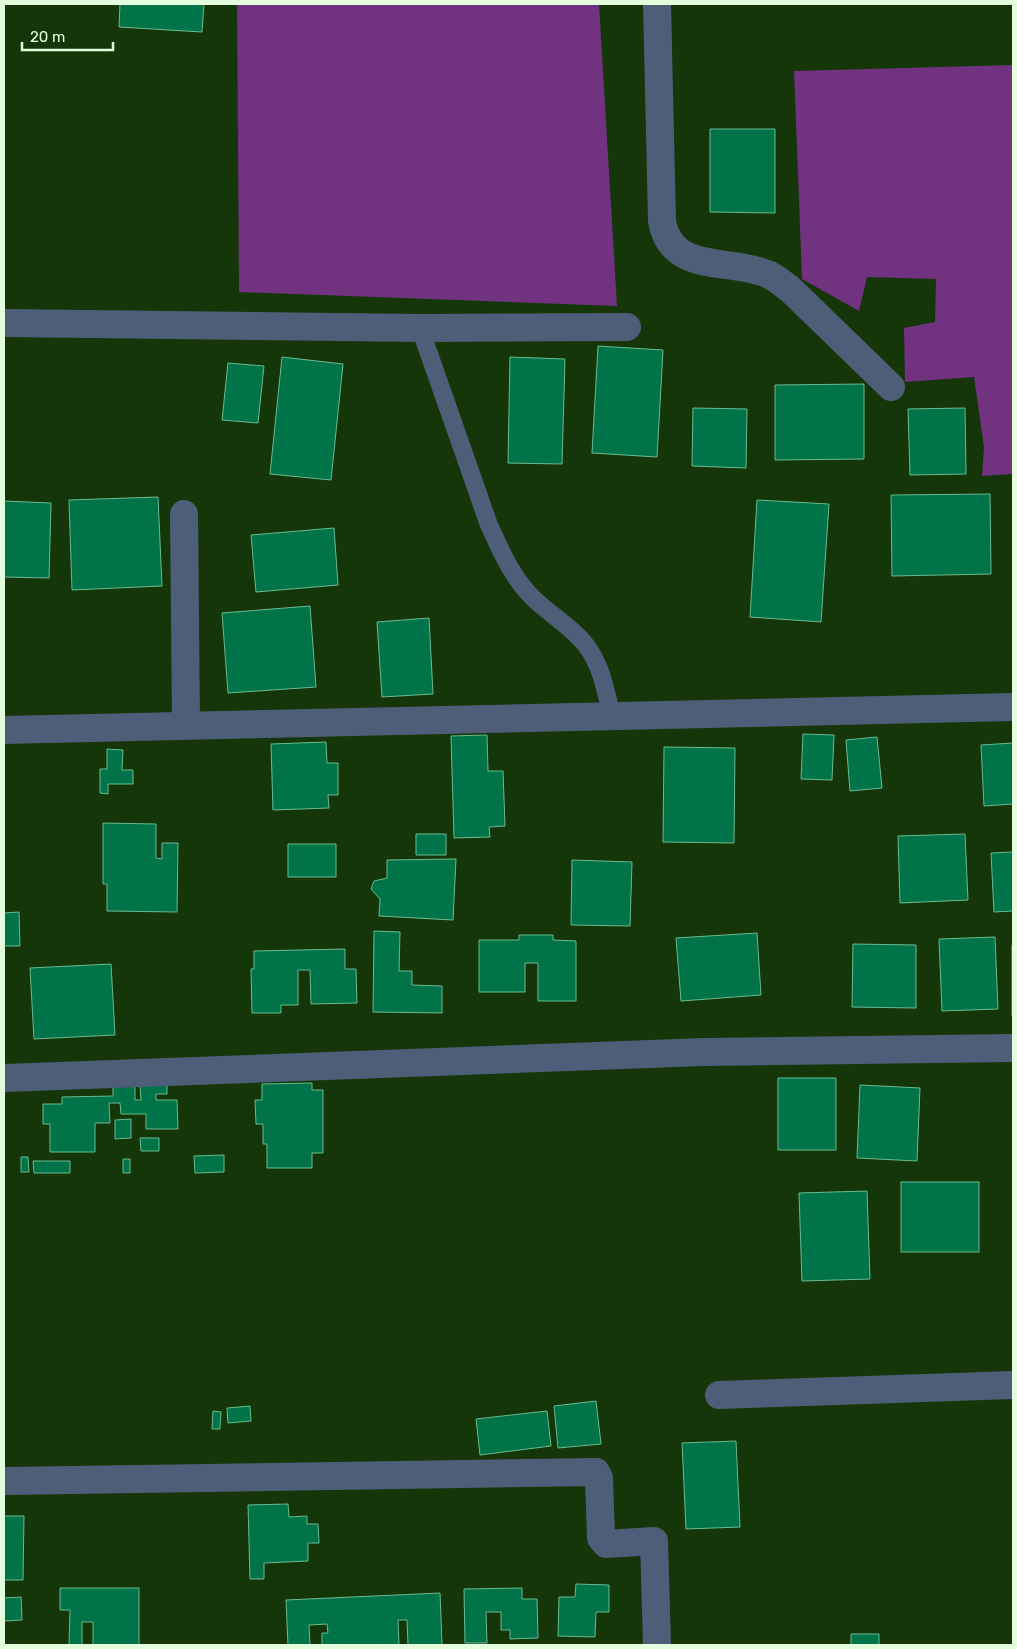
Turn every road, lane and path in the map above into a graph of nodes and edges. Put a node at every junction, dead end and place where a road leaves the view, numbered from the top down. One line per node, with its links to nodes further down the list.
1 (657, 4): 5 (street)
2 (4, 323): 4 (street)
3 (628, 327): 4 (street)
4 (420, 328): 8 (lane)
5 (891, 387)
6 (184, 514): 9 (street)
7 (1013, 707): 8 (street)
8 (612, 716): 9 (street)
9 (186, 726): 10 (street)
10 (4, 730)
11 (1013, 1048): 12 (street)
12 (4, 1078)
13 (1013, 1385): 14 (street)
14 (720, 1395)
15 (4, 1481): 16 (street)
16 (657, 1645)

